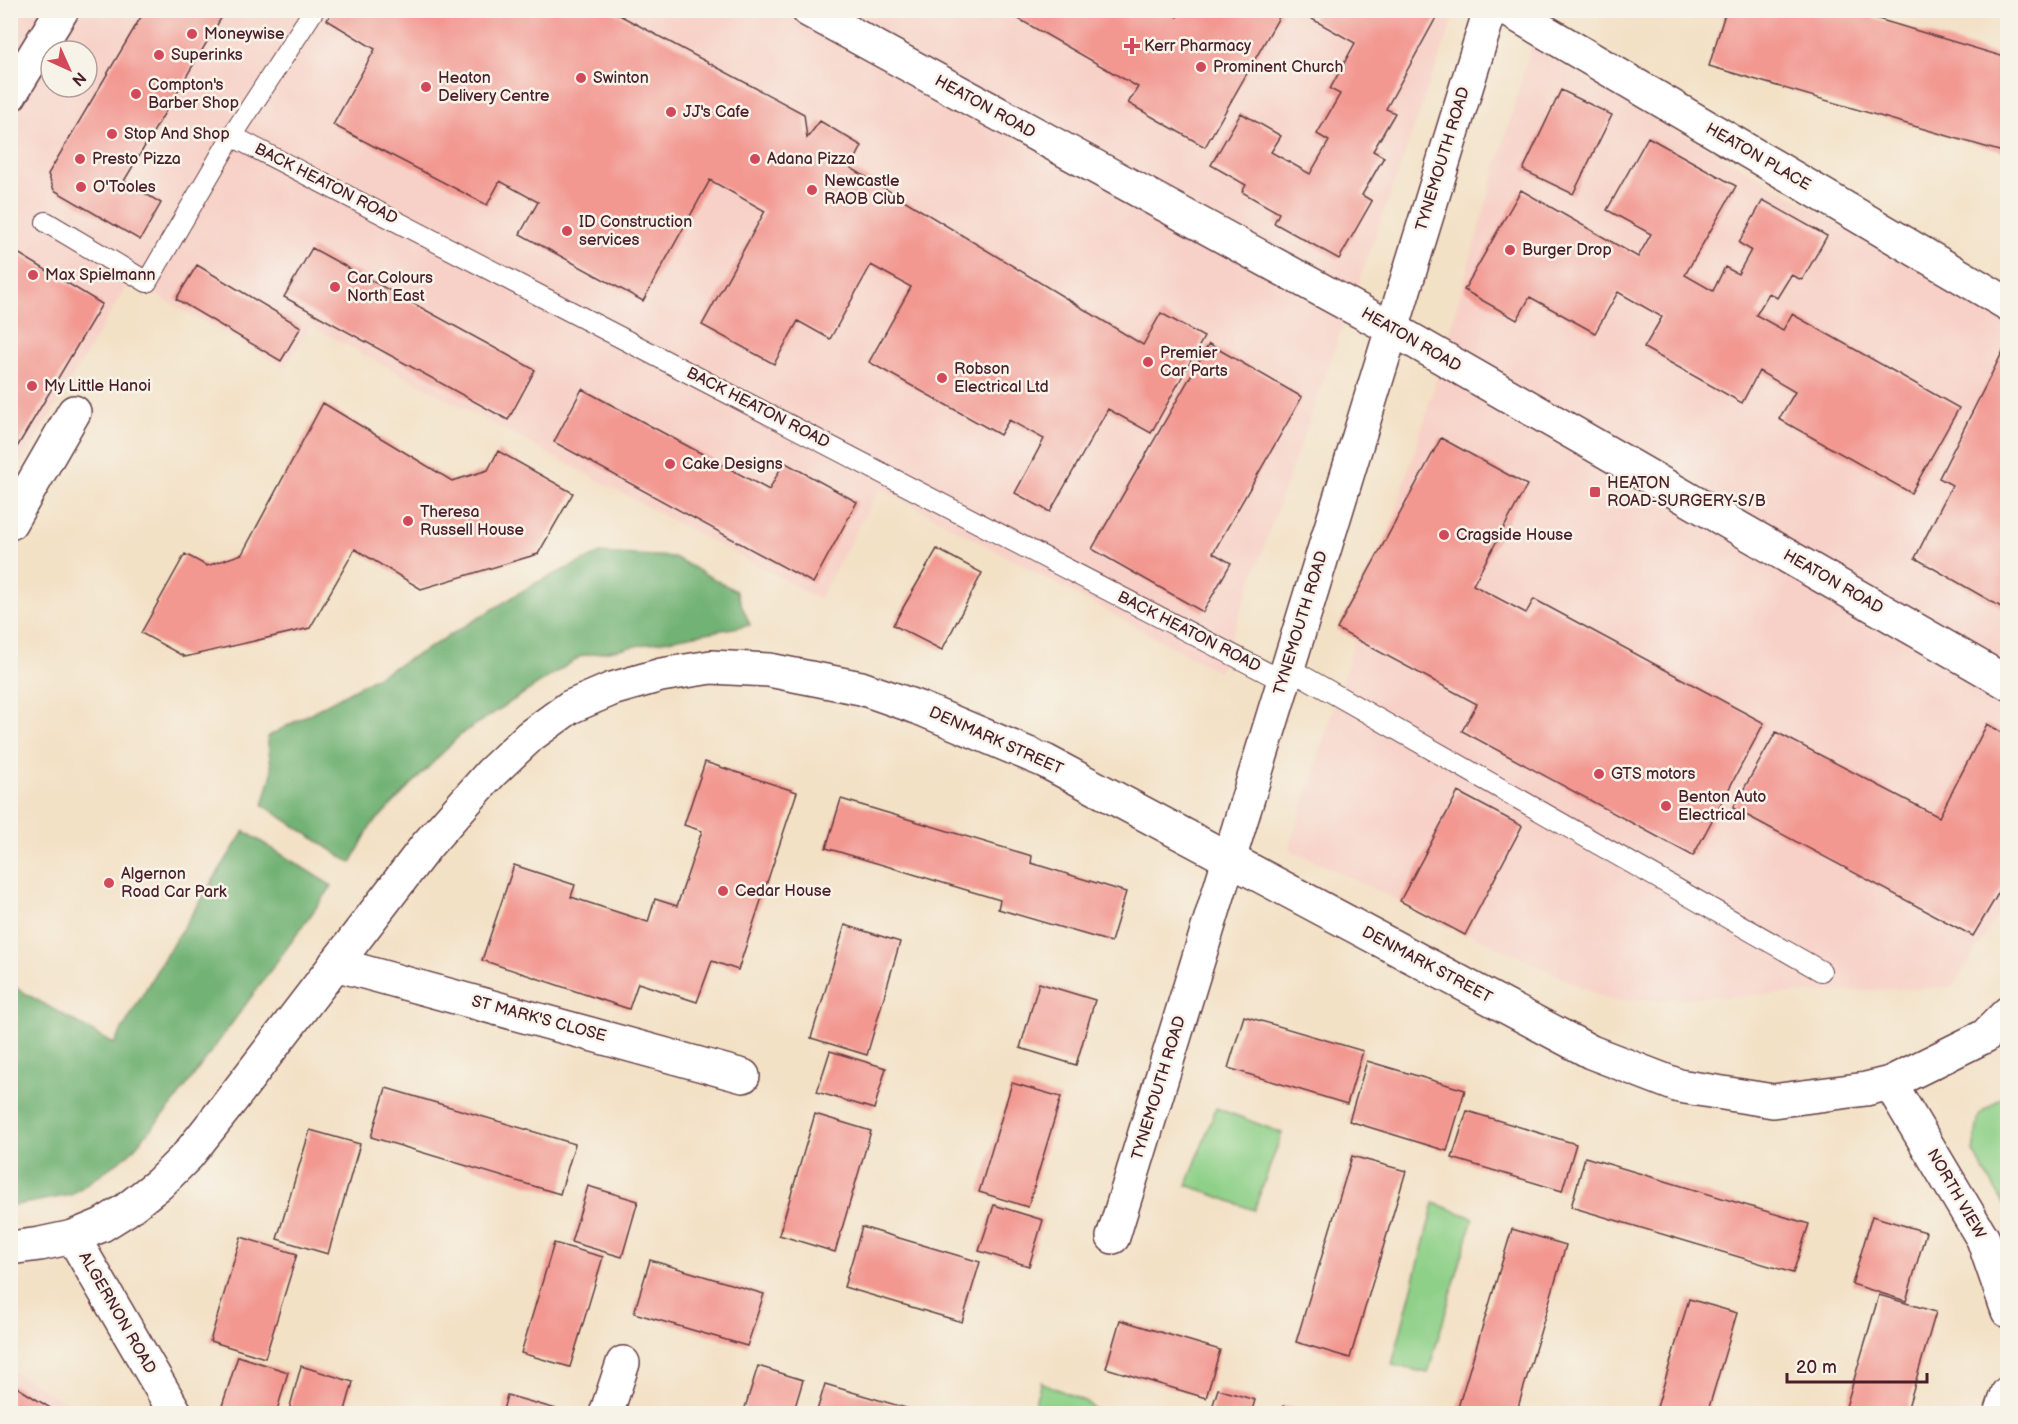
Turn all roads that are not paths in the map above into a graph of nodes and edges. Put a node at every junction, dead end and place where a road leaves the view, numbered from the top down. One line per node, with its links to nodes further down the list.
1 (62, 10): 6 (street)
2 (314, 10): 7 (lane)
3 (808, 10): 10 (street, HEATON ROAD)
4 (1490, 10): 10 (street, TYNEMOUTH ROAD)
5 (1508, 10): 9 (street, HEATON PLACE)
6 (10, 95)
7 (232, 136): 8 (lane); 13 (lane, BACK HEATON ROAD)
8 (46, 222)
9 (2007, 304)
10 (1391, 328): 13 (street, TYNEMOUTH ROAD); 14 (street, HEATON ROAD)
11 (74, 412): 12 (street)
12 (10, 523)
13 (1285, 674): 15 (street, TYNEMOUTH ROAD); 17 (lane, BACK HEATON ROAD)
14 (2007, 683)
15 (1228, 859): 16 (street, DENMARK STREET); 20 (street, DENMARK STREET); 22 (street, TYNEMOUTH ROAD)
16 (335, 964): 19 (street, ST MARK'S CLOSE); 21 (street, DENMARK STREET)
17 (1821, 972)
18 (2007, 1013): 20 (street, DENMARK STREET)
19 (743, 1076)
20 (1890, 1083): 24 (street, NORTH VIEW)
21 (73, 1237): 23 (street, ALGERNON ROAD); 27 (street, ALGERNON ROAD)
22 (1113, 1237)
23 (10, 1248)
24 (2007, 1311)
25 (623, 1363): 28 (street)
26 (2007, 1394): 29 (street)
27 (176, 1413)
28 (606, 1413)
29 (2001, 1413)

